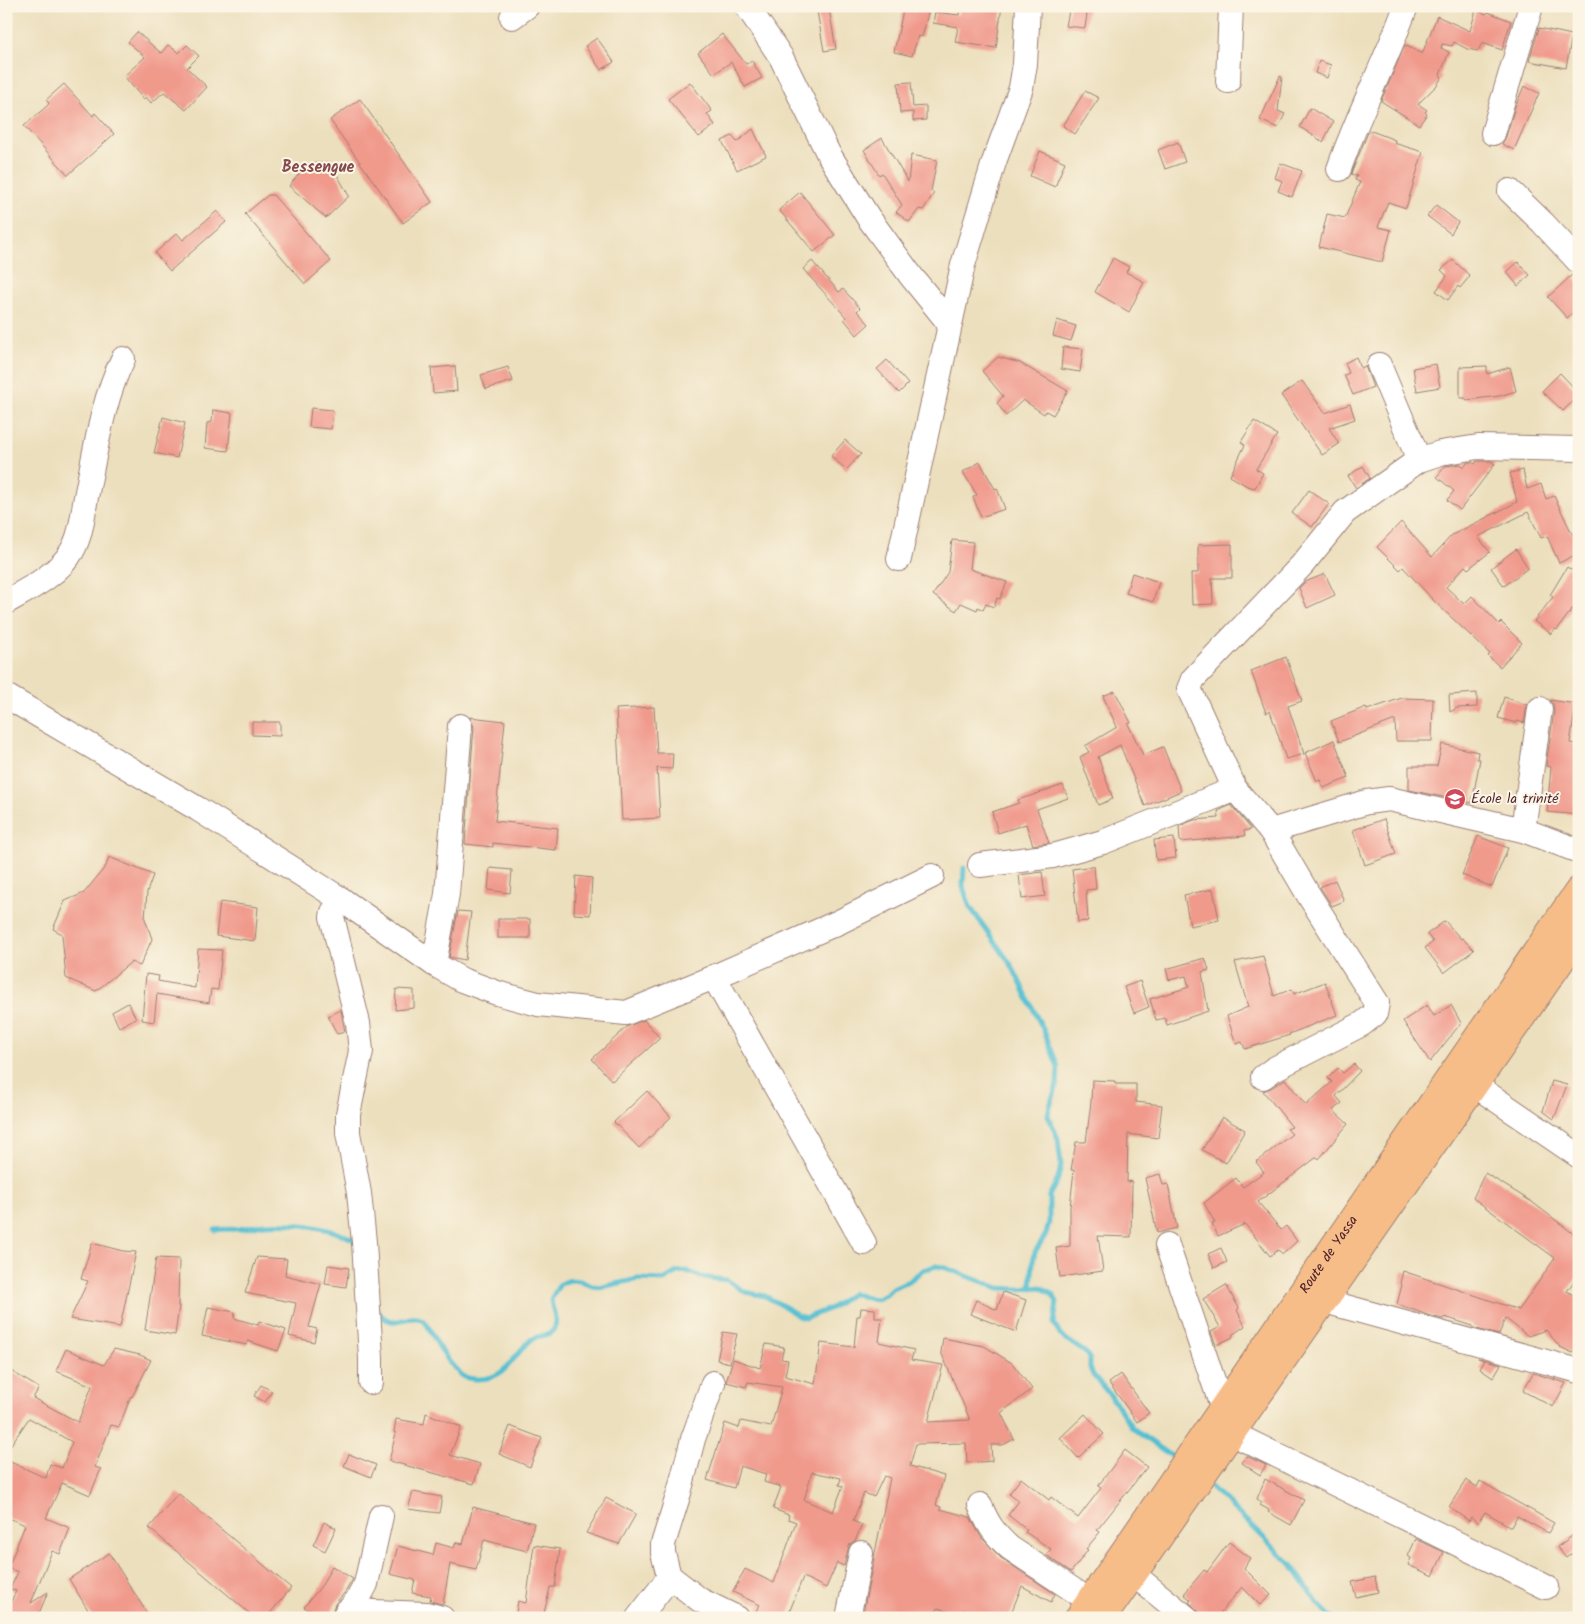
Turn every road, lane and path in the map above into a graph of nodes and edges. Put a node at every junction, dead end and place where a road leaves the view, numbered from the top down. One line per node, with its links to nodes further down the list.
1 (747, 6): 11 (street)
2 (1028, 6): 11 (street)
3 (1231, 6): 6 (street)
4 (1406, 6): 8 (street)
5 (1531, 6): 7 (street)
6 (1228, 81)
7 (1493, 132)
8 (1339, 169)
9 (1510, 191): 10 (street)
10 (1579, 262)
11 (949, 323): 16 (street)
12 (123, 359): 17 (street)
13 (1379, 365): 15 (street)
14 (1579, 448): 15 (street)
15 (1419, 460): 21 (street)
16 (899, 559)
17 (6, 602)
18 (6, 696): 28 (street)
19 (1540, 709): 22 (street)
20 (460, 726): 30 (street)
21 (1235, 789): 23 (street); 25 (street)
22 (1523, 830): 23 (street); 24 (street)
23 (1271, 831): 32 (street)
24 (1579, 852)
25 (980, 865)
26 (932, 876): 31 (street)
27 (1579, 891): 37 (main road, Route de Yassa)
28 (342, 900): 30 (street); 39 (street)
29 (1579, 934): 33 (main road, Route de Yassa)
30 (434, 964): 31 (street)
31 (714, 977): 35 (street)
32 (1263, 1077)
33 (1473, 1084): 34 (street); 37 (main road, Route de Yassa)
34 (1579, 1156)
35 (864, 1243)
36 (1167, 1245): 41 (street)
37 (1312, 1297): 38 (street); 41 (main road, Route de Yassa); 42 (main road, Route de Yassa)
38 (1579, 1371)
39 (371, 1382)
40 (713, 1383): 47 (street)
41 (1223, 1408): 42 (street); 49 (main road, Route de Yassa)
42 (1231, 1433): 46 (main road, Route de Yassa); 48 (street)
43 (980, 1505): 49 (street)
44 (381, 1516): 50 (street)
45 (861, 1553): 54 (street)
46 (1133, 1574): 49 (main road, Route de Yassa); 55 (street)
47 (669, 1576): 52 (street); 53 (street)
48 (1546, 1587)
49 (1094, 1612)
50 (345, 1614): 51 (street)
51 (442, 1618)
52 (638, 1618)
53 (737, 1618)
54 (848, 1618)
55 (1187, 1618)

